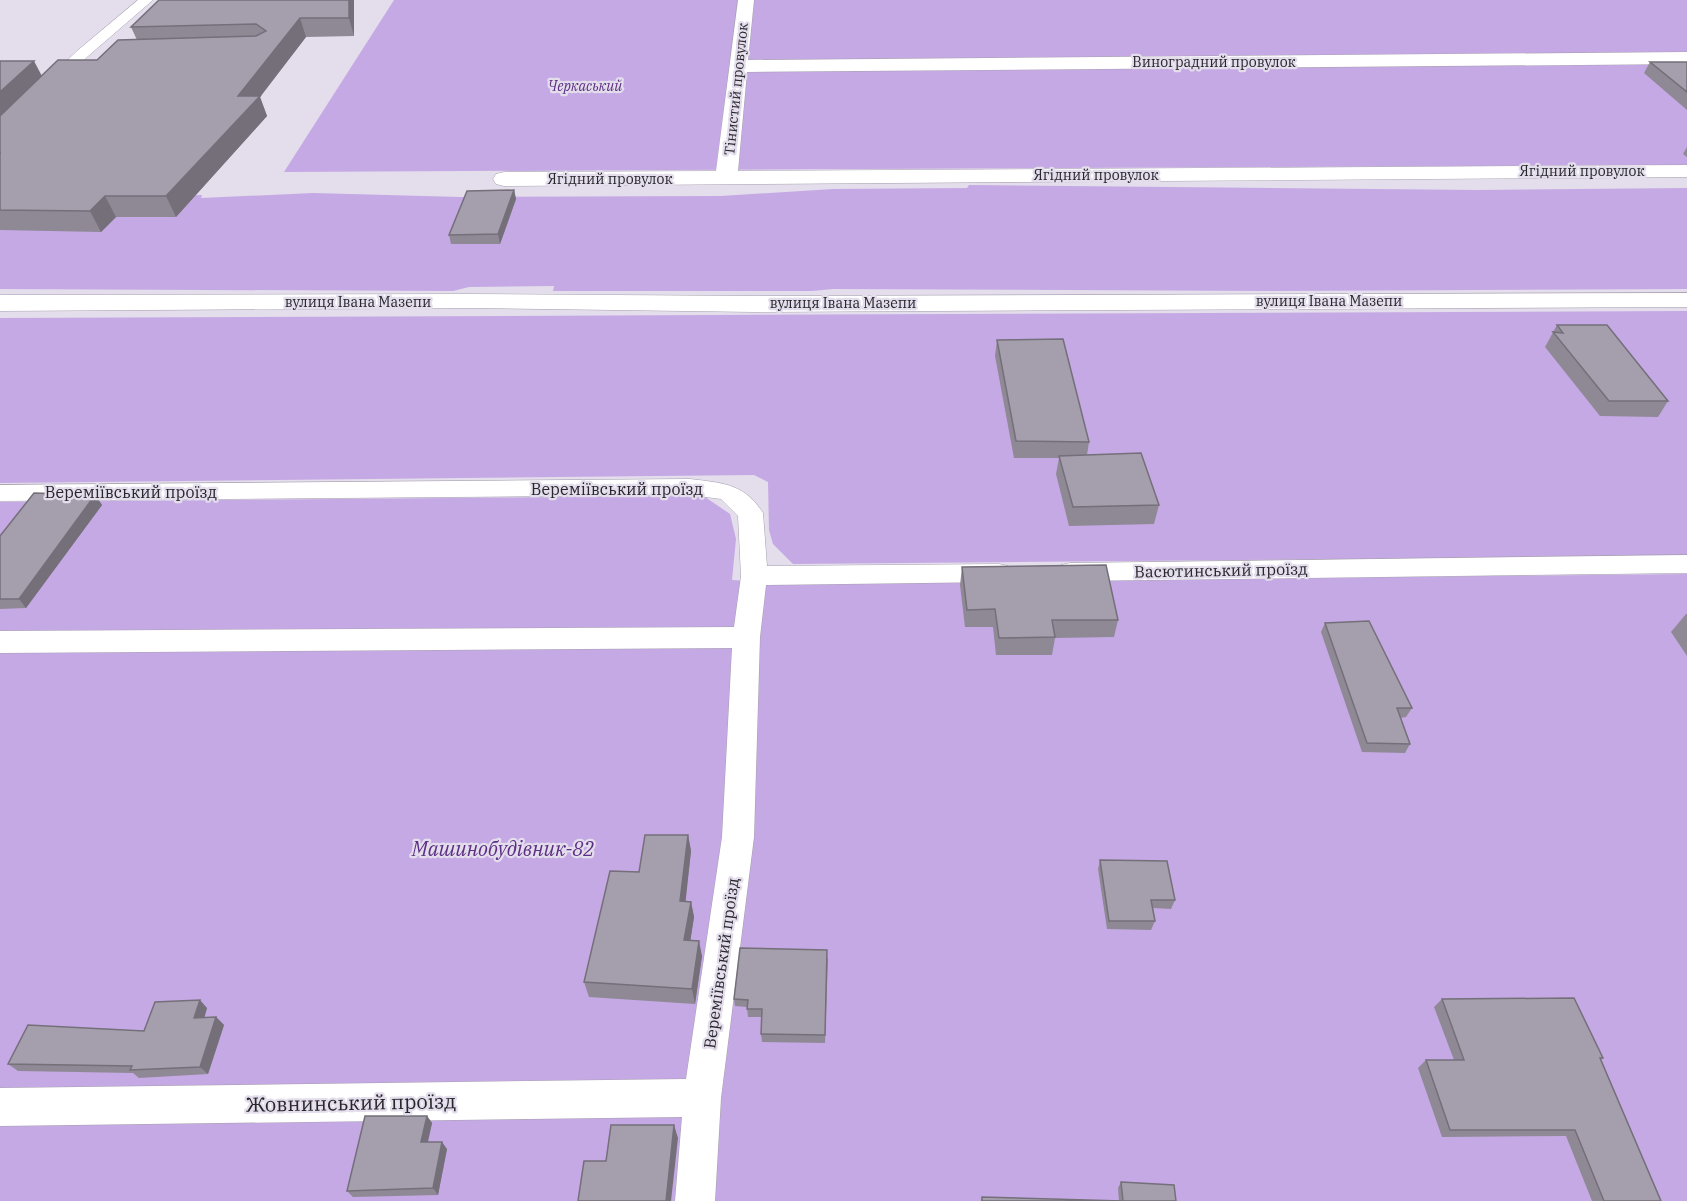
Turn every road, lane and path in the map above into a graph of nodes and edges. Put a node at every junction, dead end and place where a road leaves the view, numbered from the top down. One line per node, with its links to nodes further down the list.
1 (146, 0): 4 (lane)
2 (746, 0): 6 (street, Тінистий провулок)
3 (105, 53): 4 (lane)
4 (82, 54): 7 (lane)
5 (1687, 58): 6 (street, Виноградний провулок)
6 (740, 66): 9 (street, Тінистий провулок)
7 (0, 134)
8 (1687, 171): 9 (street, Ягідний провулок)
9 (726, 178): 10 (street, Ягідний провулок)
10 (504, 179)
11 (1687, 300): 12 (street, вулиця Івана Мазепи)
12 (0, 303)
13 (0, 492): 15 (lane, Вереміївський проїзд)
14 (1687, 564): 15 (lane, Васютинський проїзд)
15 (754, 576): 16 (lane, Вереміївський проїзд)
16 (746, 637): 17 (lane); 18 (lane, Вереміївський проїзд)
17 (0, 642)
18 (702, 1098): 19 (lane, Жовнинський проїзд); 20 (lane, Вереміївський проїзд)
19 (0, 1107)
20 (695, 1201)

